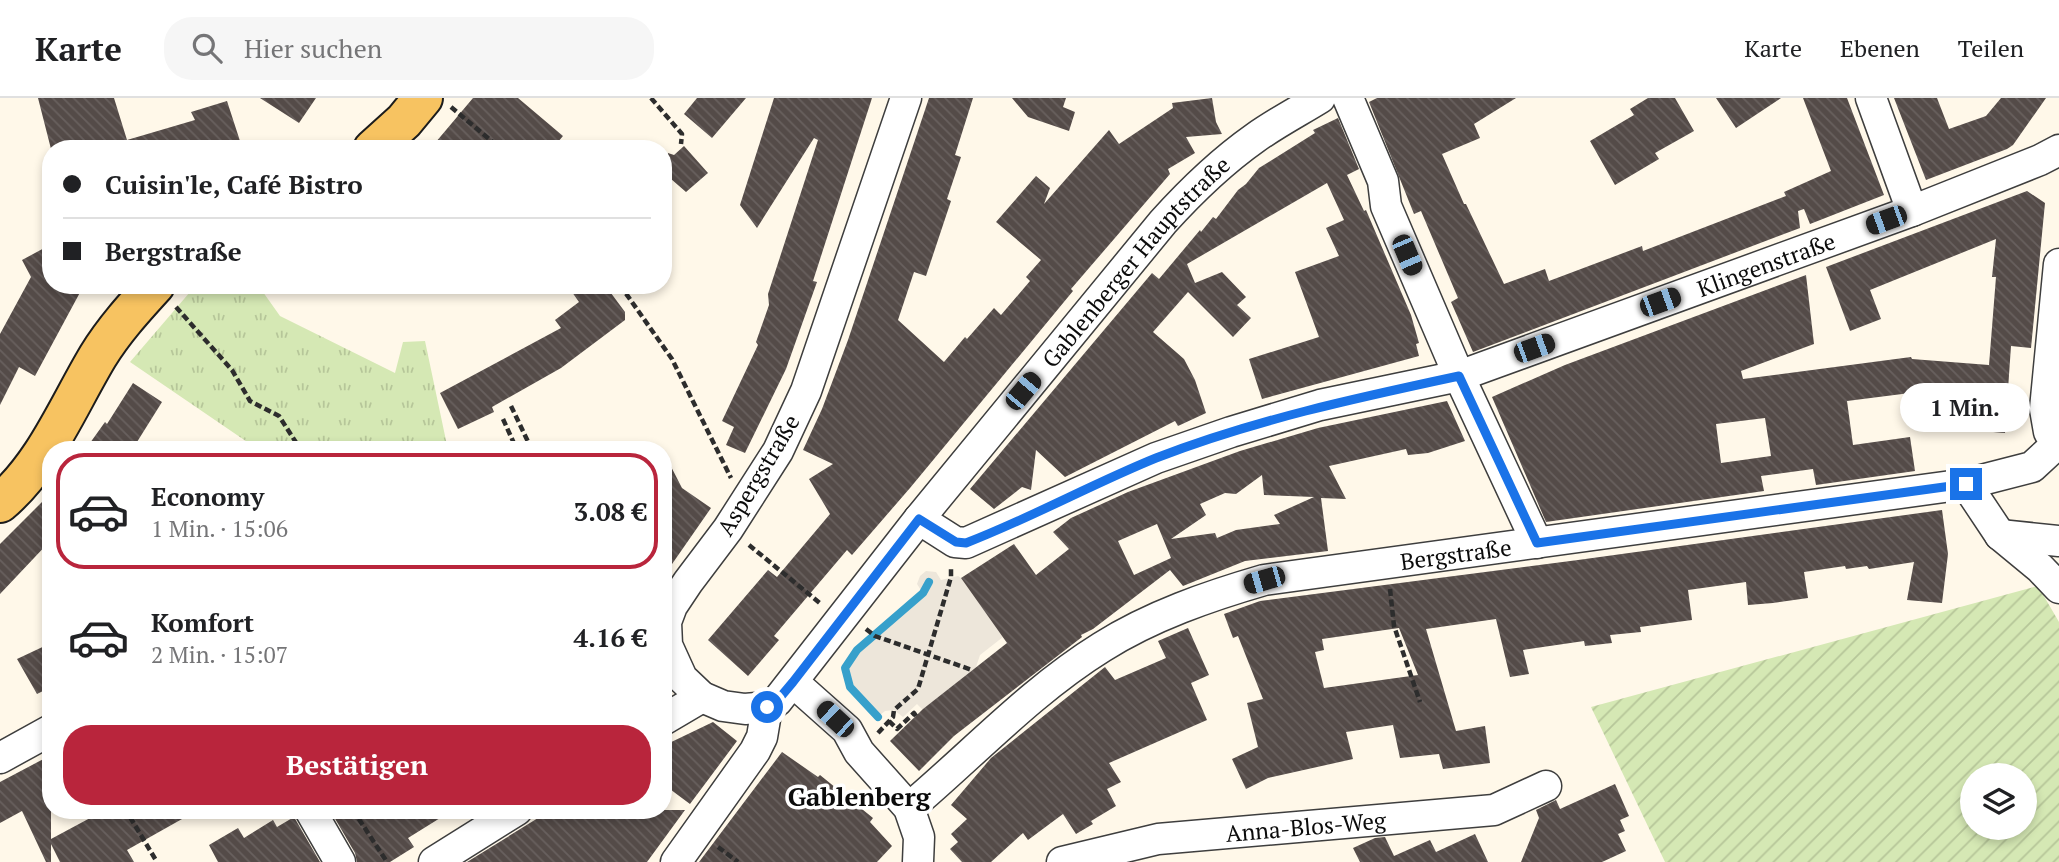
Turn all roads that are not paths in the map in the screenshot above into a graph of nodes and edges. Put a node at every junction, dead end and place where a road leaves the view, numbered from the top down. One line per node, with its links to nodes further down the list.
1 (906, 98): 22 (street, Aspergstraße)
2 (1320, 98): 17 (street, Gablenberger Hauptstraße)
3 (1348, 98): 11 (street)
4 (1871, 98): 8 (street)
5 (437, 102): 6 (main road)
6 (383, 140)
7 (2059, 150): 8 (street, Klingenstraße)
8 (1912, 211): 11 (street, Klingenstraße)
9 (2059, 264): 13 (street)
10 (164, 294): 12 (main road)
11 (1459, 376): 17 (street, Klingenstraße); 20 (street)
12 (49, 441)
13 (2058, 444): 15 (street, Bergstraße)
14 (42, 453): 16 (main road)
15 (1966, 484): 18 (street); 20 (street, Bergstraße)
16 (0, 503)
17 (919, 519): 24 (street, Gablenberger Hauptstraße)
18 (2000, 536): 19 (street); 21 (street)
19 (2059, 541)
20 (1537, 543): 31 (street, Bergstraße)
21 (2059, 588)
22 (672, 606)
23 (672, 656): 25 (street, Aspergstraße)
24 (793, 682): 26 (street); 31 (street)
25 (702, 697): 26 (street); 27 (street)
26 (767, 707): 36 (street)
27 (672, 711)
28 (42, 735): 29 (street)
29 (0, 758)
30 (1546, 786): 38 (street, Anna-Blos-Weg)
31 (909, 807): 37 (street)
32 (315, 819): 34 (street)
33 (502, 819): 35 (street)
34 (340, 862)
35 (433, 862)
36 (676, 862)
37 (918, 862)
38 (1062, 862)

